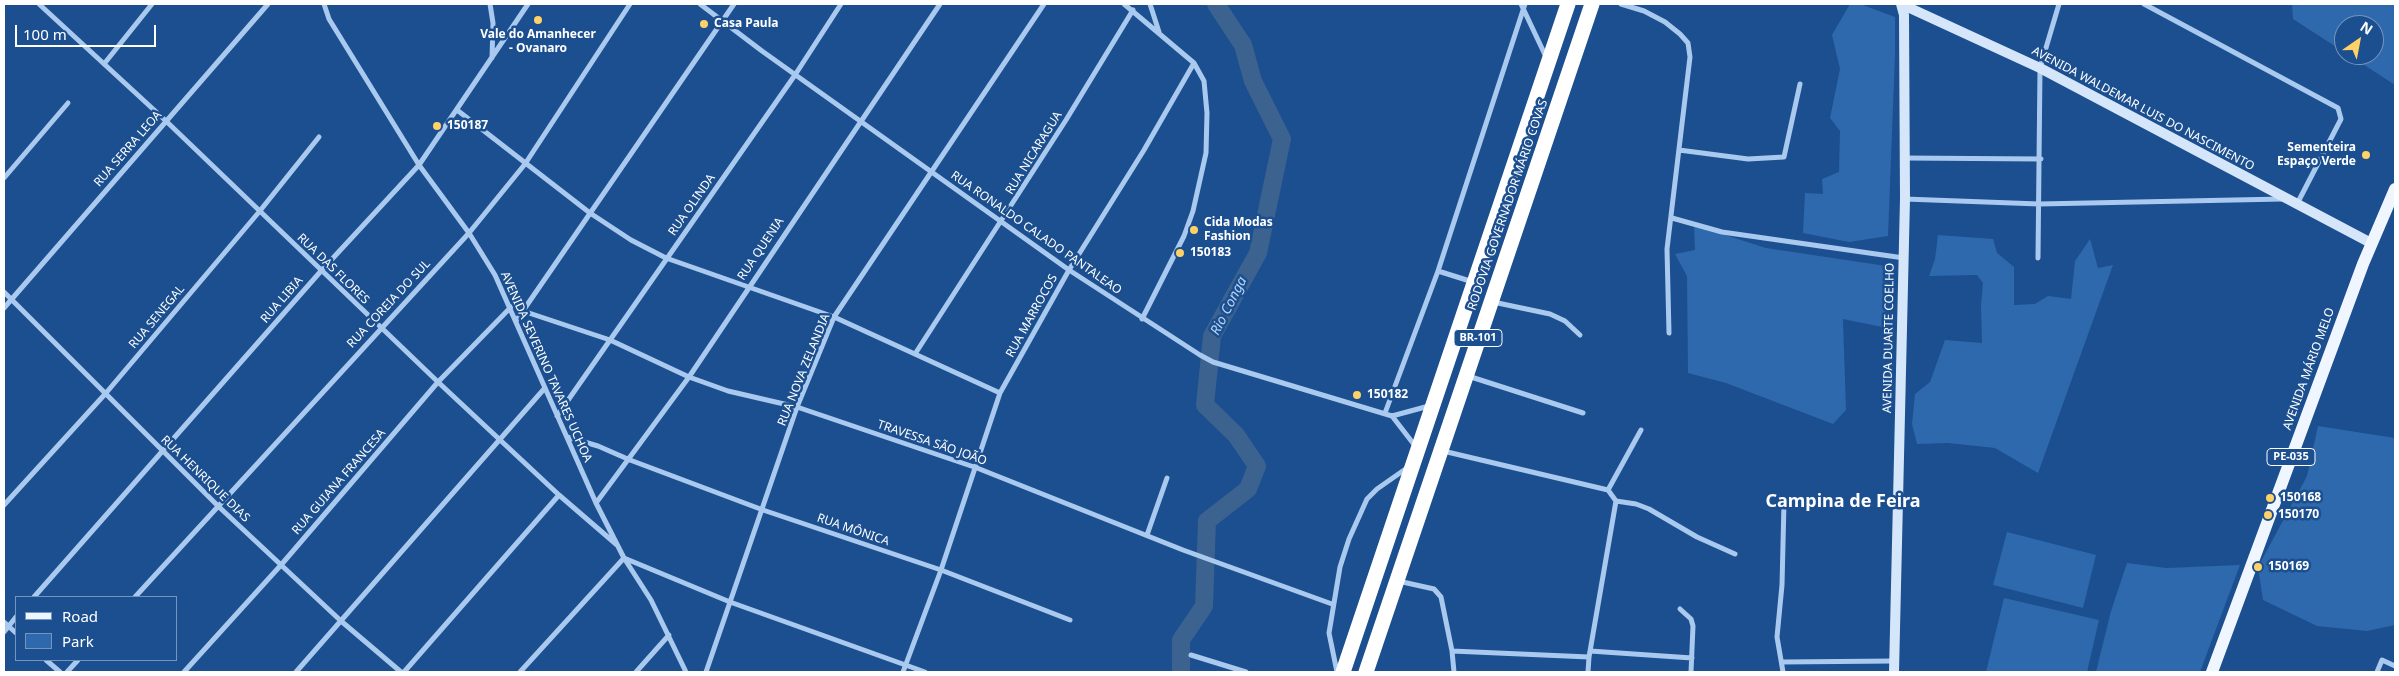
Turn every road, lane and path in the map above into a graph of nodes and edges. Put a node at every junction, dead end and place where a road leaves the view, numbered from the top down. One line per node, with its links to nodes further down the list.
1 (39, 4): 23 (street, RUA DAS FLORES)
2 (49, 4): 23 (street)
3 (152, 4): 31 (street)
4 (268, 4): 37 (street, RUA SERRA LEOA)
5 (324, 4): 44 (street, AVENIDA SEVERINO TAVARES UCHOA)
6 (490, 4): 28 (street)
7 (528, 4): 28 (street, RUA LIBIA)
8 (630, 4): 43 (street, RUA COREIA DO SUL)
9 (700, 4): 26 (street, RUA RONALDO CALADO PANTALEAO)
10 (734, 4): 26 (street)
11 (841, 4): 33 (street, RUA OLINDA)
12 (940, 4): 38 (street, RUA QUENIA)
13 (1044, 4): 45 (street, RUA NOVA ZELANDIA)
14 (1124, 4): 24 (street)
15 (1150, 4): 27 (street)
16 (1523, 4): 25 (street)
17 (1568, 4): 29 (highway, RODOVIA GOVERNADOR MÁRIO COVAS / BR-101)
18 (1592, 4): 68 (highway, RODOVIA GOVERNADOR MÁRIO COVAS / BR-101)
19 (1621, 4): 40 (street)
20 (1901, 4): 32 (main road, AVENIDA WALDEMAR LUIS DO NASCIMENTO); 41 (main road, AVENIDA DUARTE COELHO)
21 (2059, 4): 32 (street)
22 (2144, 4): 51 (street)
23 (44, 9): 31 (street, RUA DAS FLORES)
24 (1133, 10): 27 (street); 55 (street, RUA NICARAGUA)
25 (1522, 10): 29 (street); 63 (street)
26 (723, 21): 33 (street, RUA RONALDO CALADO PANTALEAO); 53 (street)
27 (1160, 33): 30 (street)
28 (492, 58): 36 (street, RUA LIBIA)
29 (1548, 62): 64 (highway, RODOVIA GOVERNADOR MÁRIO COVAS / BR-101)
30 (1194, 63): 61 (street, RUA MARROCOS); 73 (street)
31 (104, 64): 37 (street, RUA DAS FLORES)
32 (2040, 68): 42 (street); 49 (main road, AVENIDA WALDEMAR LUIS DO NASCIMENTO)
33 (795, 75): 38 (street, RUA RONALDO CALADO PANTALEAO); 58 (street, RUA OLINDA)
34 (1800, 84): 40 (street)
35 (68, 103): 46 (street)
36 (457, 110): 43 (street); 44 (street, RUA LIBIA)
37 (166, 121): 52 (street, RUA DAS FLORES); 67 (street, RUA SERRA LEOA)
38 (862, 121): 45 (street, RUA RONALDO CALADO PANTALEAO); 65 (street, RUA QUENIA)
39 (319, 137): 52 (street, RUA SENEGAL)
40 (1679, 150): 54 (street)
41 (1904, 158): 42 (street); 48 (main road, AVENIDA DUARTE COELHO)
42 (2041, 159): 50 (street)
43 (525, 164): 53 (street); 56 (street, RUA COREIA DO SUL)
44 (419, 165): 56 (street, AVENIDA SEVERINO TAVARES UCHOA); 62 (street, RUA LIBIA)
45 (931, 171): 55 (street, RUA RONALDO CALADO PANTALEAO); 72 (street, RUA NOVA ZELANDIA)
46 (4, 178)
47 (2395, 189): 57 (main road, AVENIDA MÁRIO MELO / PE-035)
48 (1906, 199): 50 (street); 59 (main road, AVENIDA DUARTE COELHO)
49 (2286, 199): 50 (street); 51 (main road, AVENIDA WALDEMAR LUIS DO NASCIMENTO)
50 (2040, 204): 60 (street)
51 (2296, 204): 57 (main road, AVENIDA WALDEMAR LUIS DO NASCIMENTO)
52 (260, 212): 62 (street, RUA DAS FLORES); 84 (street, RUA SENEGAL)
53 (590, 212): 58 (street); 71 (street)
54 (1672, 218): 59 (street); 76 (street)
55 (1002, 222): 61 (street, RUA RONALDO CALADO PANTALEAO); 79 (street, RUA NICARAGUA)
56 (469, 233): 69 (street, AVENIDA SEVERINO TAVARES UCHOA); 75 (street, RUA COREIA DO SUL)
57 (2371, 243): 157 (main road, AVENIDA MÁRIO MELO / PE-035)
58 (666, 258): 65 (street); 78 (street, RUA OLINDA)
59 (1904, 258): 133 (main road, AVENIDA DUARTE COELHO)
60 (2038, 258)
61 (1069, 270): 73 (street, RUA RONALDO CALADO PANTALEAO); 85 (street, RUA MARROCOS)
62 (321, 271): 75 (street, RUA DAS FLORES); 97 (street, RUA LIBIA)
63 (1438, 271): 64 (street); 88 (street)
64 (1474, 282): 86 (highway, RODOVIA GOVERNADOR MÁRIO COVAS / BR-101)
65 (747, 288): 72 (street); 81 (street, RUA QUENIA)
66 (4, 292): 67 (street, RUA HENRIQUE DIAS)
67 (12, 299): 70 (street, RUA SERRA LEOA); 84 (street, RUA HENRIQUE DIAS)
68 (1490, 302): 77 (street); 80 (highway, RODOVIA GOVERNADOR MÁRIO COVAS / BR-101)
69 (511, 307): 74 (street, AVENIDA SEVERINO TAVARES UCHOA); 82 (street, RUA GUIANA FRANCESA)
70 (4, 308)
71 (523, 311): 74 (street); 78 (street, TRAVESSA SÃO JOÃO)
72 (834, 316): 79 (street); 87 (street, RUA NOVA ZELANDIA)
73 (1142, 319): 88 (street, RUA RONALDO CALADO PANTALEAO)
74 (516, 321): 83 (street, AVENIDA SEVERINO TAVARES UCHOA)
75 (380, 328): 82 (street, RUA DAS FLORES); 108 (street, RUA COREIA DO SUL)
76 (1669, 333)
77 (1580, 335)
78 (610, 340): 81 (street, TRAVESSA SÃO JOÃO); 90 (street, RUA OLINDA)
79 (916, 354): 85 (street)
80 (1466, 375): 89 (street); 96 (highway, RODOVIA GOVERNADOR MÁRIO COVAS / BR-101)
81 (689, 377): 87 (street, TRAVESSA SÃO JOÃO); 98 (street, RUA QUENIA)
82 (438, 382): 94 (street, RUA DAS FLORES); 114 (street, RUA GUIANA FRANCESA)
83 (544, 389): 90 (street, AVENIDA SEVERINO TAVARES UCHOA); 94 (street)
84 (106, 393): 97 (street, RUA HENRIQUE DIAS); 107 (street, RUA SENEGAL)
85 (1000, 394): 100 (street, RUA MARROCOS)
86 (1432, 405): 91 (street); 95 (highway, RODOVIA GOVERNADOR MÁRIO COVAS / BR-101)
87 (797, 407): 100 (street, TRAVESSA SÃO JOÃO); 109 (street, RUA NOVA ZELANDIA)
88 (1386, 413): 91 (street, RUA RONALDO CALADO PANTALEAO)
89 (1583, 413)
90 (557, 416): 93 (street, AVENIDA SEVERINO TAVARES UCHOA)
91 (1392, 416): 95 (street)
92 (1641, 430): 102 (street)
93 (566, 437): 98 (street, RUA MÔNICA); 106 (street, AVENIDA SEVERINO TAVARES UCHOA)
94 (499, 439): 103 (street, RUA DAS FLORES); 123 (street)
95 (1418, 448): 99 (highway, RODOVIA GOVERNADOR MÁRIO COVAS / BR-101)
96 (1440, 450): 102 (street); 116 (highway, RODOVIA GOVERNADOR MÁRIO COVAS / BR-101)
97 (162, 453): 108 (street, RUA HENRIQUE DIAS); 117 (street, RUA LIBIA)
98 (630, 460): 106 (street, RUA QUENIA); 109 (street, RUA MÔNICA)
99 (1412, 464): 120 (street); 150 (highway, RODOVIA GOVERNADOR MÁRIO COVAS / BR-101)
100 (977, 468): 110 (street, TRAVESSA SÃO JOÃO); 115 (street, RUA MARROCOS)
101 (1167, 478): 110 (street)
102 (1608, 490): 104 (street)
103 (559, 495): 111 (street, RUA DAS FLORES); 141 (street)
104 (1616, 501): 112 (street); 129 (street)
105 (1784, 503): 134 (street)
106 (596, 504): 111 (street, AVENIDA SEVERINO TAVARES UCHOA)
107 (4, 505)
108 (218, 506): 114 (street, RUA HENRIQUE DIAS); 118 (street, RUA COREIA DO SUL)
109 (763, 510): 115 (street, RUA MÔNICA); 119 (street, RUA NOVA ZELANDIA)
110 (1147, 535): 120 (street, TRAVESSA SÃO JOÃO)
111 (617, 545): 113 (street, AVENIDA SEVERINO TAVARES UCHOA)
112 (1736, 554)
113 (624, 558): 119 (street); 126 (street, AVENIDA SEVERINO TAVARES UCHOA); 142 (street)
114 (281, 565): 123 (street, RUA HENRIQUE DIAS); 139 (street, RUA GUIANA FRANCESA)
115 (941, 570): 122 (street, RUA MÔNICA); 135 (street, RUA MARROCOS)
116 (1397, 581): 127 (street); 151 (highway, RODOVIA GOVERNADOR MÁRIO COVAS / BR-101)
117 (35, 596)
118 (136, 596)
119 (730, 602): 135 (street); 145 (street, RUA NOVA ZELANDIA)
120 (1332, 604): 149 (street)
121 (1680, 610): 130 (street)
122 (1070, 620)
123 (341, 621): 140 (street); 141 (street, RUA HENRIQUE DIAS)
124 (6, 624): 125 (street)
125 (4, 632)
126 (669, 635): 143 (street); 144 (street, AVENIDA SEVERINO TAVARES UCHOA)
127 (1452, 651): 129 (street); 152 (street)
128 (1191, 654): 148 (street)
129 (1589, 654): 130 (street); 153 (street)
130 (1692, 658): 154 (street)
131 (47, 661): 137 (street)
132 (77, 661): 138 (street)
133 (1894, 661): 134 (street); 156 (main road, AVENIDA DUARTE COELHO)
134 (1782, 662): 155 (street)
135 (905, 666): 146 (street, RUA MARROCOS); 147 (street)
136 (2395, 666): 158 (street)
137 (60, 672)
138 (66, 672)
139 (184, 672)
140 (296, 672)
141 (403, 672)
142 (520, 672)
143 (636, 672)
144 (686, 672)
145 (706, 672)
146 (903, 672)
147 (925, 672)
148 (1246, 672)
149 (1337, 672)
150 (1343, 672)
151 (1366, 672)
152 (1454, 672)
153 (1588, 672)
154 (1691, 672)
155 (1783, 672)
156 (1894, 672)
157 (2212, 672)
158 (2376, 672)

